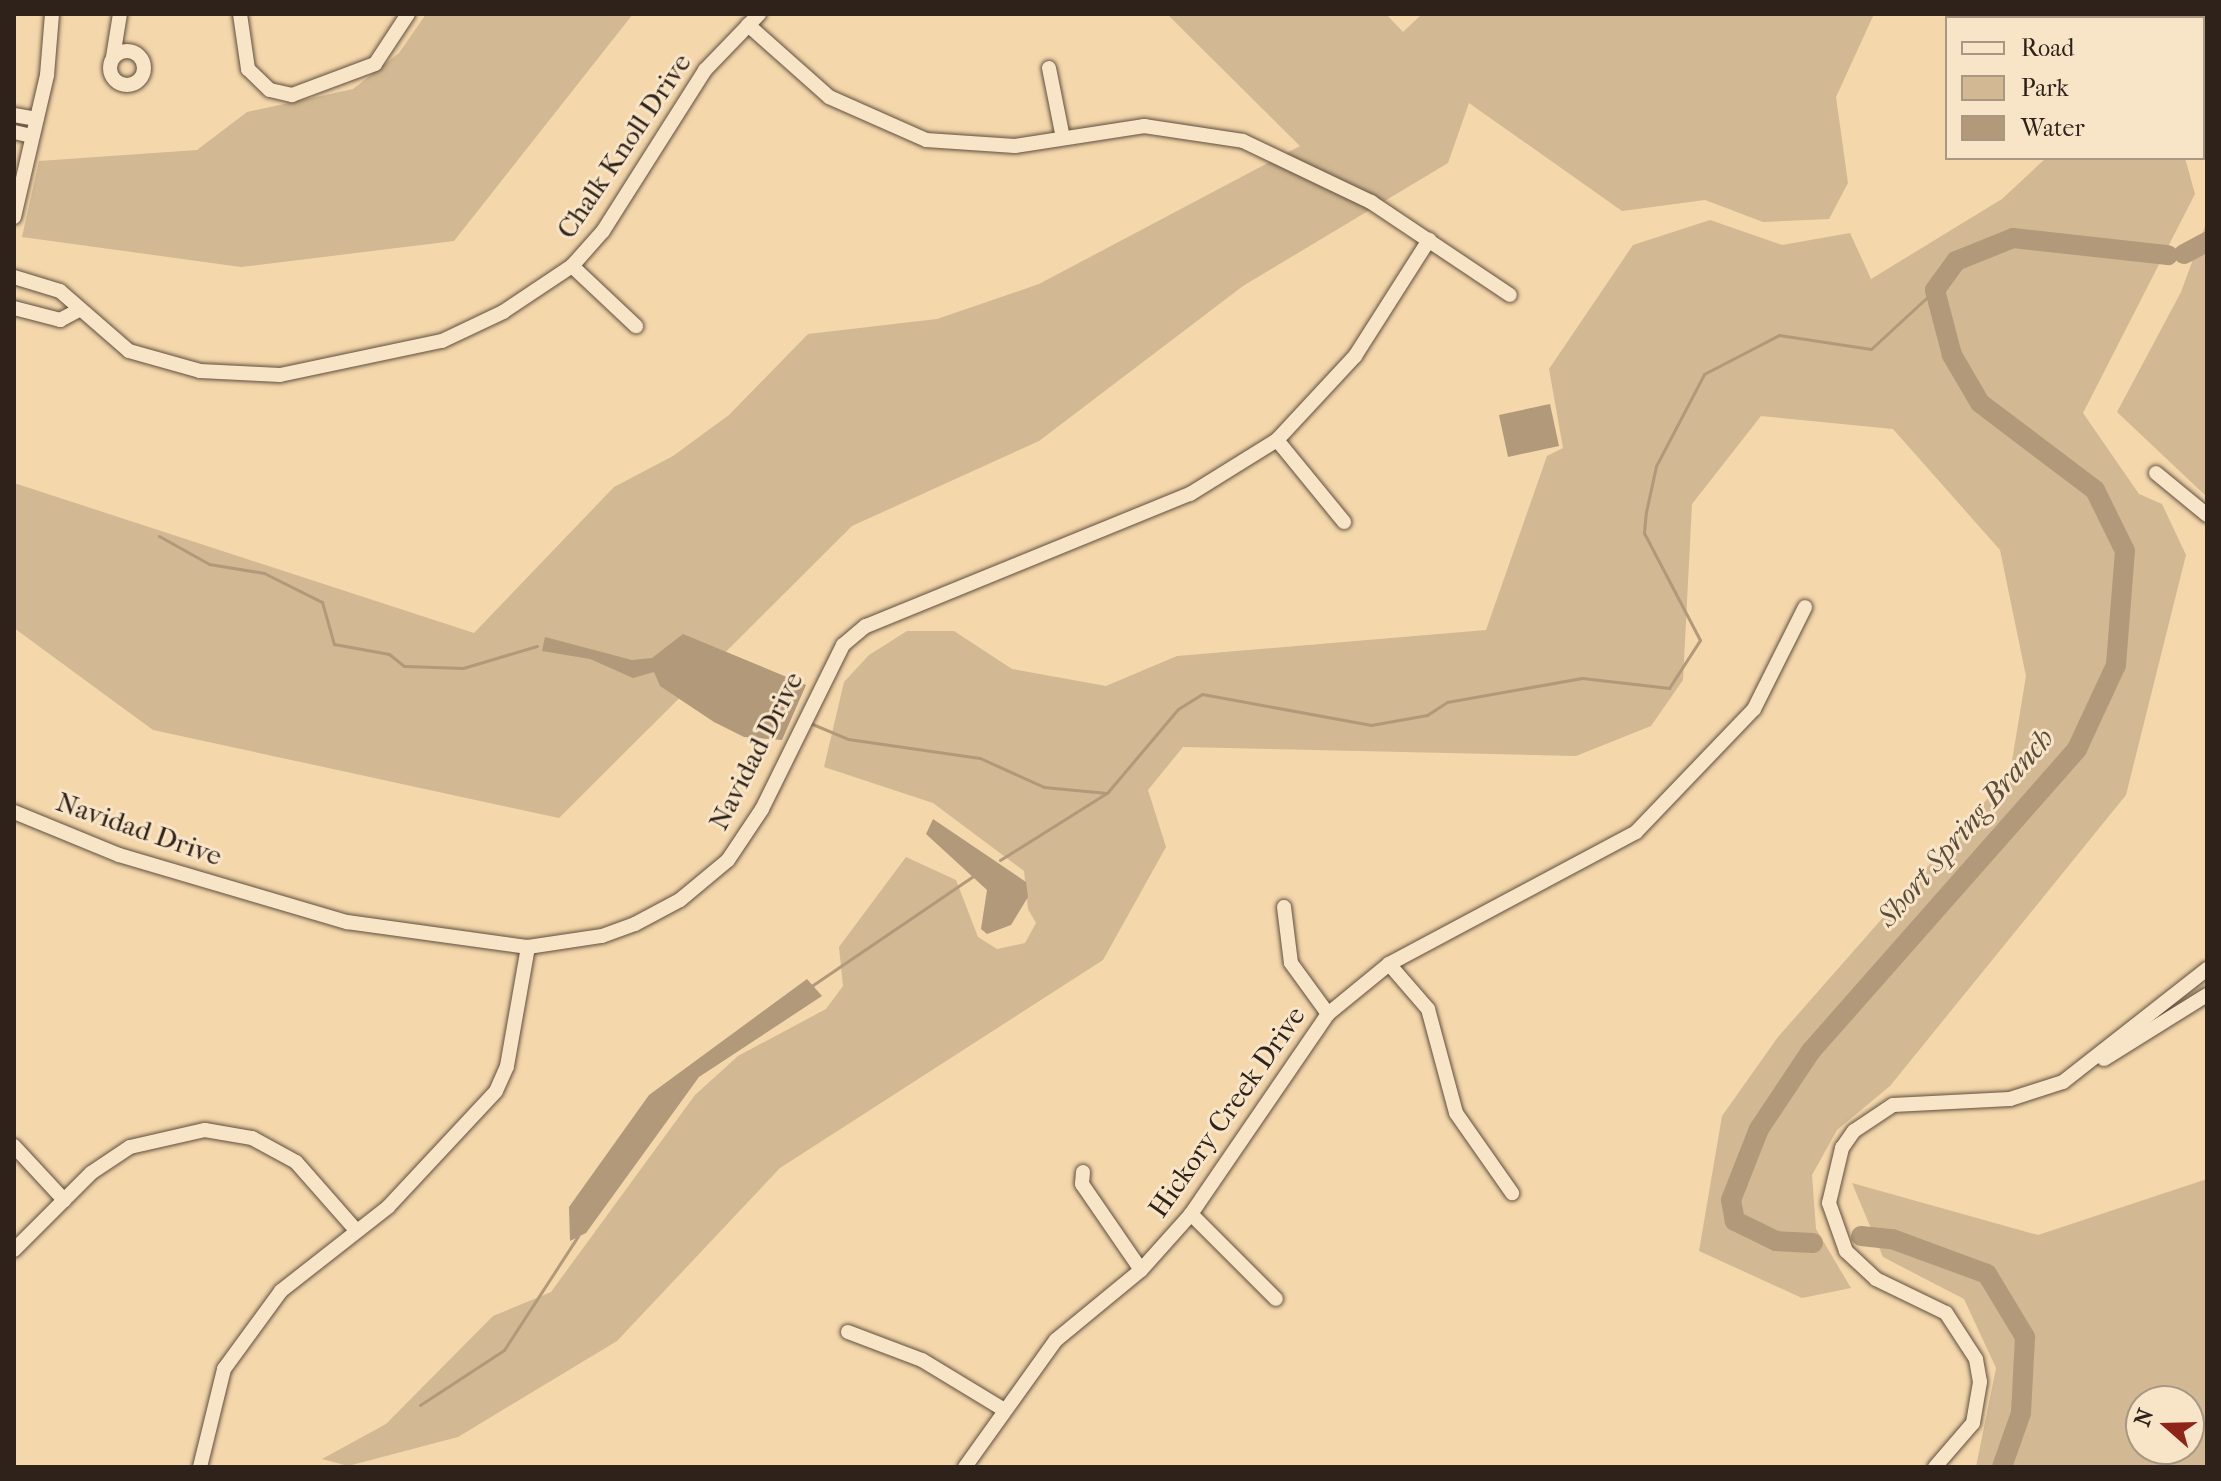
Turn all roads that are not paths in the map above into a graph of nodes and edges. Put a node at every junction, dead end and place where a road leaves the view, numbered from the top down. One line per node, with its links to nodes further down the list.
1 (52, 14): 10 (street)
2 (120, 14): 7 (street)
3 (240, 14): 5 (street)
4 (759, 14): 6 (street, Chalk Knoll Drive)
5 (402, 16)
6 (748, 25): 13 (street); 16 (street, Chalk Knoll Drive)
7 (113, 57)
8 (1049, 68): 13 (street)
9 (14, 115): 10 (street)
10 (37, 119): 12 (street)
11 (14, 132): 12 (street)
12 (32, 136): 14 (street)
13 (1063, 138): 15 (street)
14 (14, 217)
15 (1429, 240): 18 (street); 22 (street, Navidad Drive)
16 (572, 266): 20 (street, Chalk Knoll Drive); 21 (street)
17 (14, 277): 20 (street, Chalk Knoll Drive)
18 (1510, 295)
19 (14, 308): 20 (street)
20 (77, 311)
21 (636, 326)
22 (1277, 440): 25 (street); 29 (street, Navidad Drive)
23 (2156, 473): 24 (street)
24 (2207, 515)
25 (1344, 522)
26 (1805, 607): 30 (street, Hickory Creek Drive)
27 (14, 812): 29 (street, Navidad Drive)
28 (1284, 907): 33 (street)
29 (528, 947): 40 (street)
30 (1389, 964): 33 (street, Hickory Creek Drive); 37 (street)
31 (2207, 969): 34 (street)
32 (2207, 995): 34 (street)
33 (1328, 1014): 39 (street, Hickory Creek Drive)
34 (2089, 1066): 48 (street)
35 (14, 1146): 38 (street)
36 (1083, 1172): 42 (street)
37 (1512, 1193)
38 (64, 1200): 40 (street); 41 (street)
39 (1191, 1214): 42 (street, Hickory Creek Drive); 43 (street)
40 (356, 1230): 46 (street)
41 (14, 1250)
42 (1141, 1270): 45 (street, Hickory Creek Drive)
43 (1276, 1299)
44 (848, 1332): 45 (street)
45 (1003, 1409): 47 (street, Hickory Creek Drive)
46 (200, 1467)
47 (965, 1467)
48 (1935, 1467)

